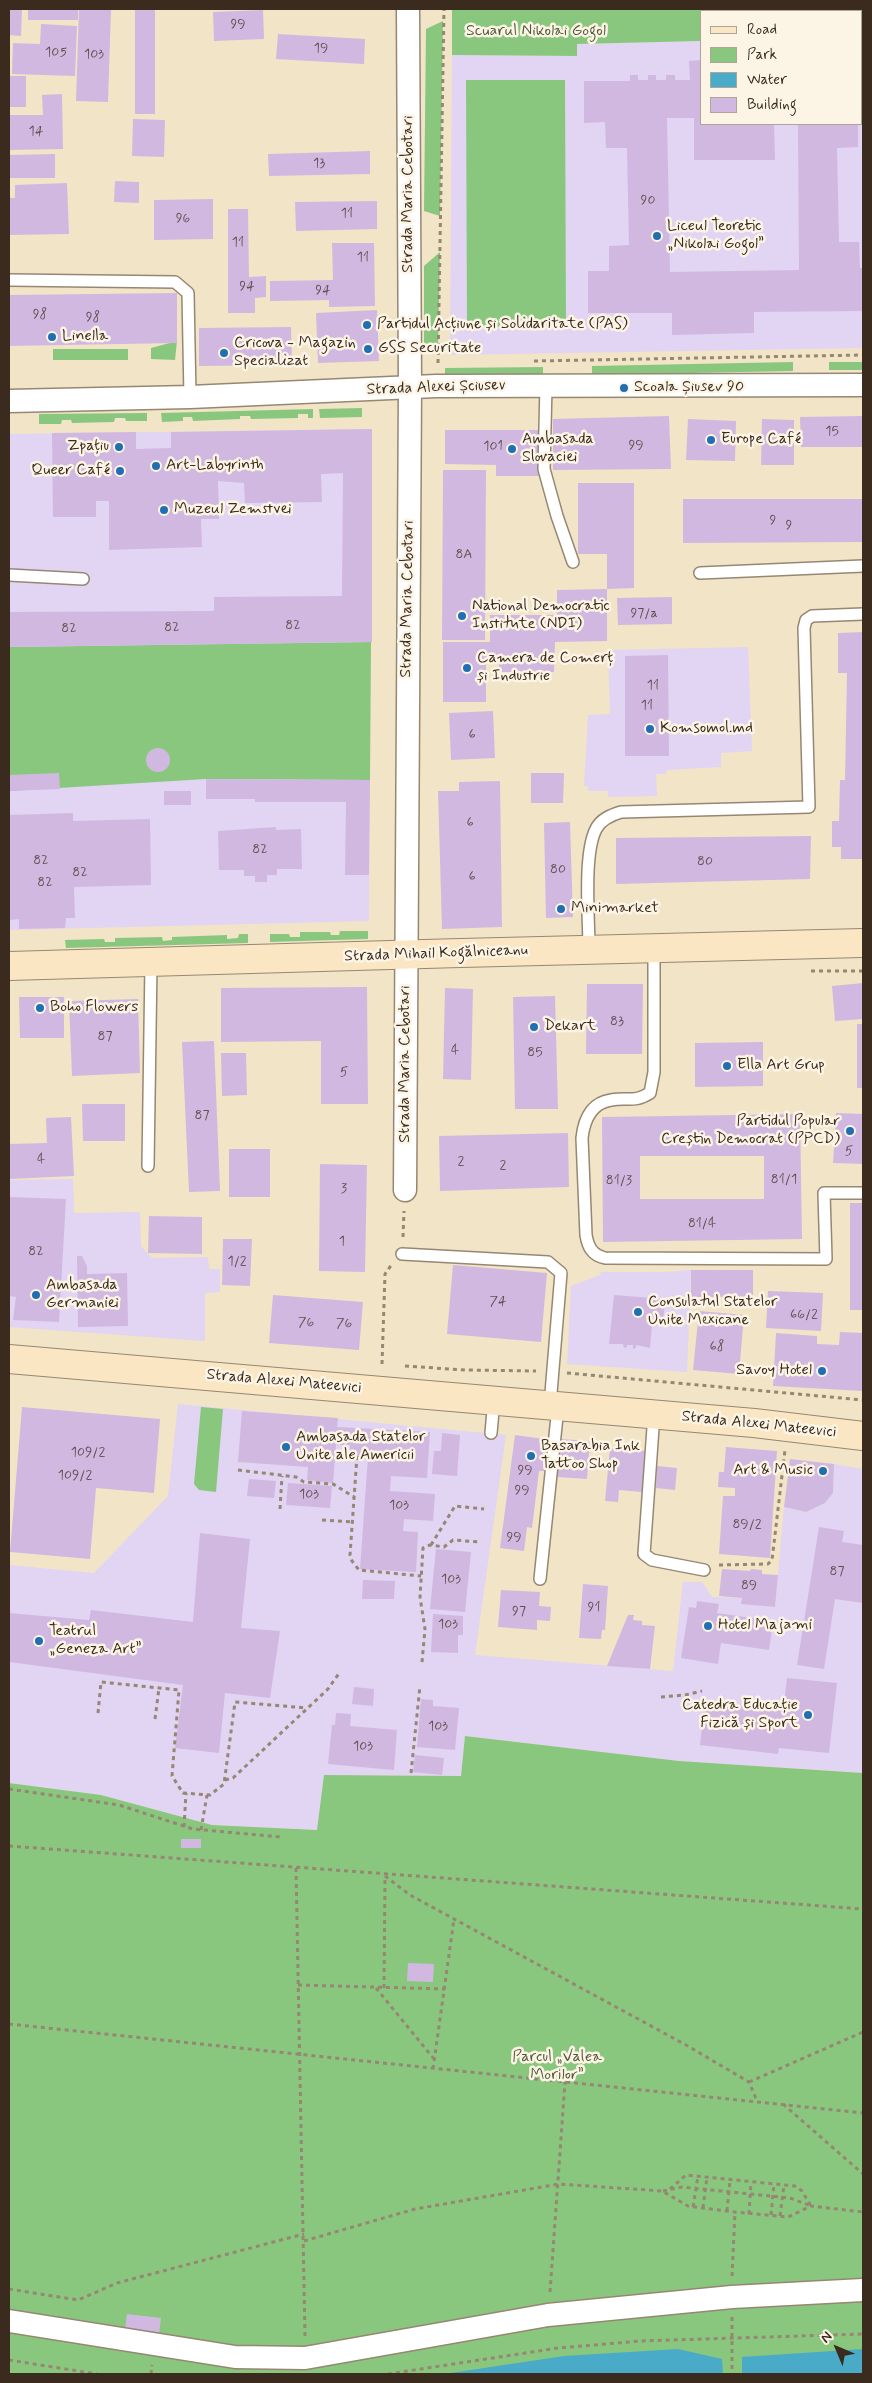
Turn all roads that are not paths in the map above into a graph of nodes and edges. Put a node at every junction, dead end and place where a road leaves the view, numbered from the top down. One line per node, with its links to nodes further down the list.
1 (408, 9): 5 (street, Strada Maria Cebotari)
2 (9, 280): 6 (lane)
3 (863, 384): 4 (street, Strada Alexei Șciusev)
4 (546, 386): 5 (street, Strada Alexei Șciusev); 8 (lane)
5 (410, 388): 6 (street, Strada Alexei Șciusev); 17 (street, Strada Maria Cebotari)
6 (190, 397): 7 (street, Strada Alexei Șciusev)
7 (9, 401)
8 (572, 562)
9 (863, 566): 10 (lane)
10 (700, 573)
11 (9, 575): 12 (lane)
12 (83, 579)
13 (863, 614): 16 (lane)
14 (863, 943): 15 (main road, Strada Mihail Kogălniceanu)
15 (654, 946): 16 (main road, Strada Mihail Kogălniceanu); 22 (lane)
16 (588, 949): 17 (main road, Strada Mihail Kogălniceanu)
17 (406, 956): 18 (main road, Strada Mihail Kogălniceanu); 21 (street, Strada Maria Cebotari)
18 (151, 963): 19 (main road, Strada Mihail Kogălniceanu); 20 (lane)
19 (9, 966)
20 (148, 1166)
21 (405, 1190)
22 (863, 1193)
23 (402, 1254): 26 (lane)
24 (9, 1359): 25 (main road, Strada Alexei Mateevici)
25 (494, 1400): 26 (main road, Strada Alexei Mateevici); 28 (lane)
26 (554, 1405): 27 (main road, Strada Alexei Mateevici); 31 (lane)
27 (654, 1414): 29 (main road, Strada Alexei Mateevici); 30 (lane)
28 (491, 1434)
29 (863, 1436)
30 (704, 1570)
31 (540, 1579)
32 (863, 2290): 33 (street)
33 (9, 2321)

